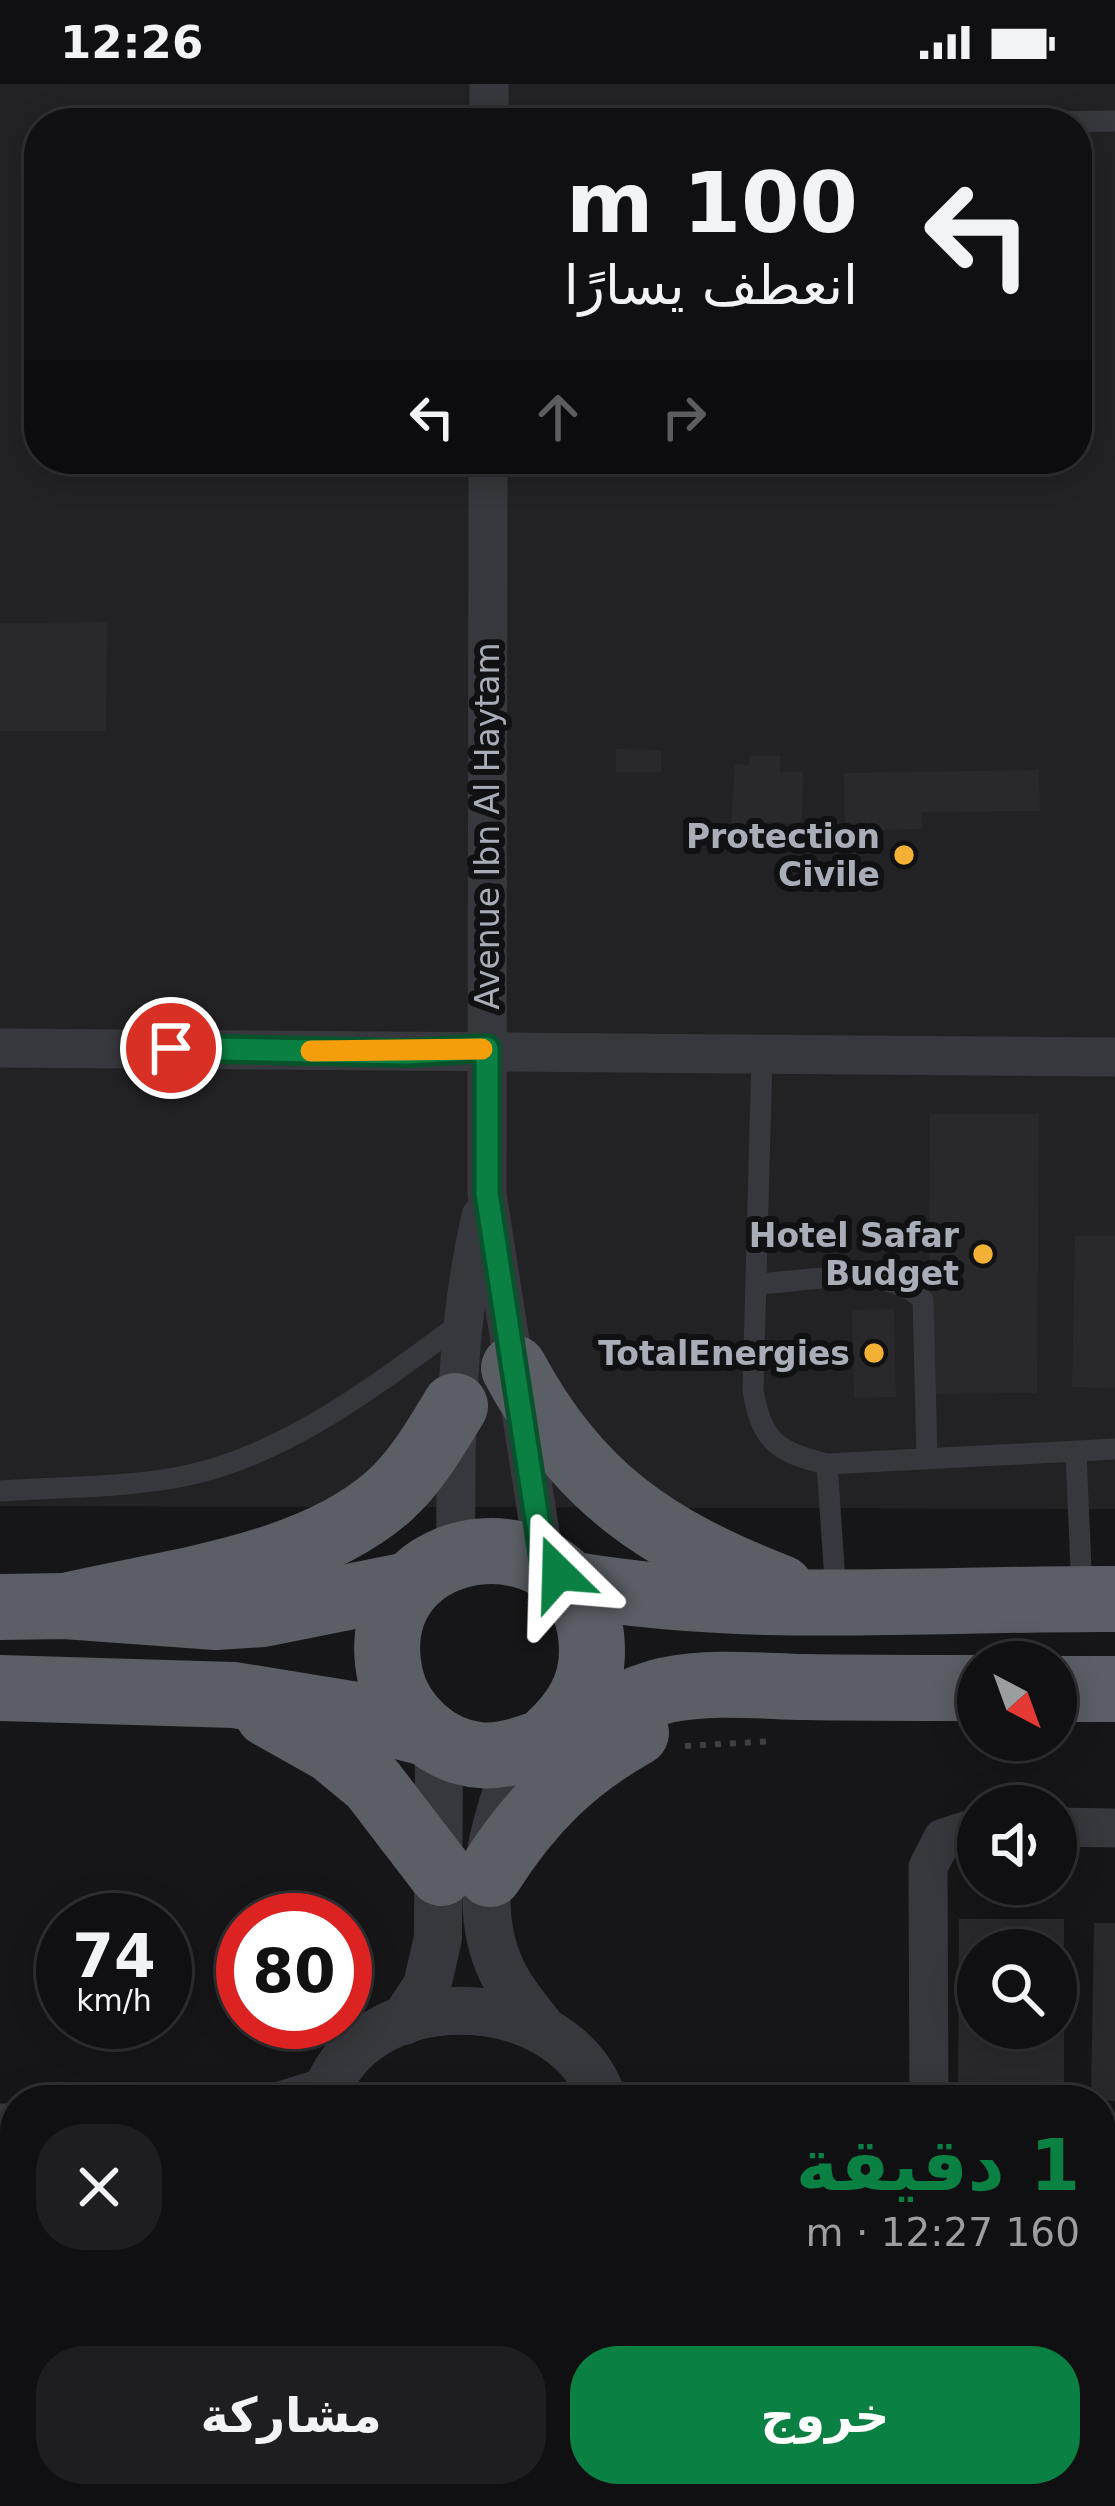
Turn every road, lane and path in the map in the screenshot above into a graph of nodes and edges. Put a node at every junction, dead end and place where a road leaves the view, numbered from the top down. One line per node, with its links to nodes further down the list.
1 (488, 474): 3 (street, Avenue Ibn Al Haytam)
2 (0, 1048): 3 (street)
3 (487, 1048): 4 (street); 6 (street, Avenue Ibn Al Haytam)
4 (762, 1055): 5 (street); 7 (lane)
5 (1115, 1057)
6 (487, 1193): 8 (street, Avenue Ibn Al Haytam); 9 (street, Avenue Ibn Al Haytam)
7 (756, 1285): 13 (lane); 14 (lane)
8 (461, 1323): 10 (street, Avenue Ibn Al Haytam); 15 (lane)
9 (514, 1367): 17 (street, Avenue Ibn Al Haytam); 20 (highway)
10 (454, 1406): 16 (street, Avenue Ibn Al Haytam); 19 (highway)
11 (1115, 1449): 12 (lane)
12 (1076, 1453): 13 (lane); 18 (lane)
13 (927, 1456): 14 (lane)
14 (827, 1464): 20 (lane)
15 (0, 1491)
16 (432, 1570): 17 (highway); 19 (highway); 27 (highway)
17 (557, 1574): 20 (highway); 28 (highway)
18 (1099, 1599): 20 (highway)
19 (20, 1603)
20 (830, 1603)
21 (0, 1688): 25 (highway)
22 (1077, 1689): 23 (highway)
23 (1115, 1689)
24 (957, 1691): 26 (highway)
25 (234, 1695): 27 (highway); 33 (highway)
26 (797, 1714): 28 (highway); 29 (path); 33 (highway)
27 (433, 1738): 28 (highway); 33 (street)
28 (536, 1744): 33 (street)
29 (666, 1749)
30 (1077, 1827): 31 (street)
31 (1115, 1828)
32 (957, 1834): 38 (street)
33 (466, 1874): 34 (street); 35 (street)
34 (404, 2021): 35 (street); 36 (street)
35 (543, 2030): 37 (street)
36 (321, 2085)
37 (599, 2085)
38 (929, 2085)

